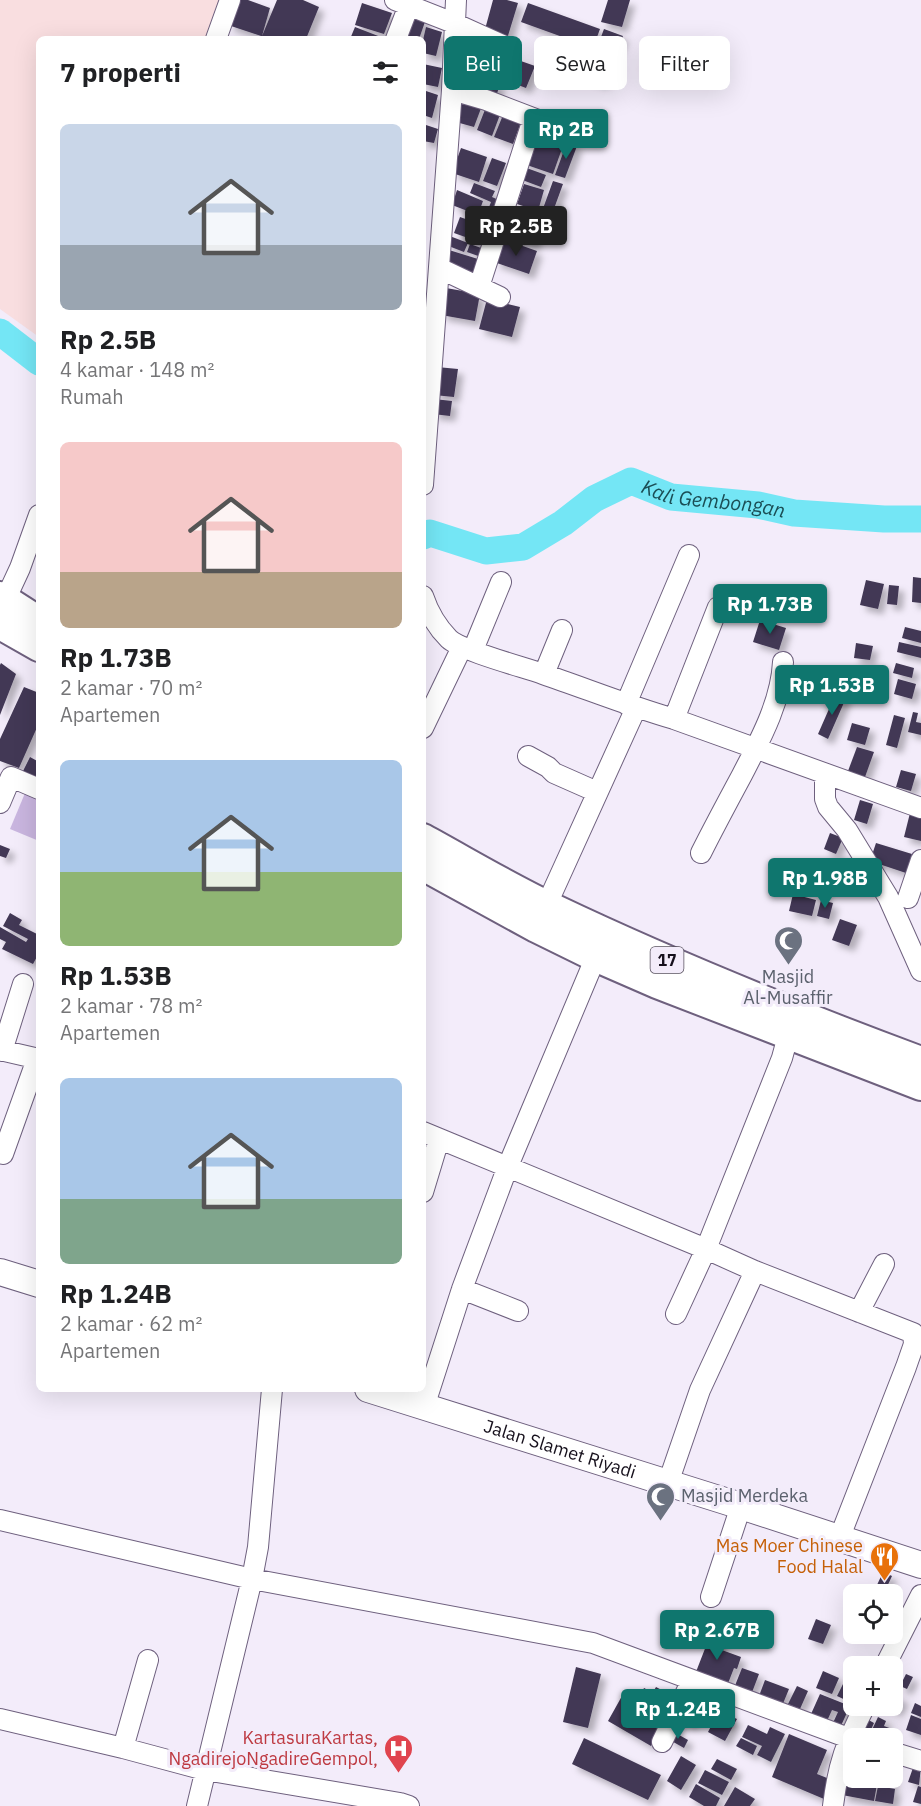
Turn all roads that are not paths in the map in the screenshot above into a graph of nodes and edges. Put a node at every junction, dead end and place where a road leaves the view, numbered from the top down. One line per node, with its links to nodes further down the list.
1 (230, 0): 5 (street)
2 (456, 0): 4 (street)
3 (413, 3): 4 (street); 6 (street)
4 (456, 24): 7 (street); 8 (street)
5 (217, 36)
6 (397, 36)
7 (455, 36)
8 (482, 36)
9 (452, 90): 10 (street); 12 (street)
10 (533, 118): 11 (street); 13 (street)
11 (580, 136)
12 (439, 268): 13 (street); 15 (street)
13 (480, 287): 14 (street)
14 (500, 297)
15 (429, 329): 16 (street)
16 (426, 407)
17 (36, 522): 20 (street)
18 (689, 555): 29 (street)
19 (501, 582): 26 (street)
20 (4, 596): 23 (highway); 25 (highway)
21 (426, 606): 26 (street)
22 (718, 607): 30 (street)
23 (36, 619)
24 (562, 630): 28 (street)
25 (36, 643)
26 (468, 649): 28 (street); 31 (street)
27 (783, 662): 32 (street)
28 (544, 674): 29 (street)
29 (631, 706): 30 (street); 37 (street)
30 (674, 719): 32 (street)
31 (426, 723)
32 (755, 749): 35 (street); 41 (street)
33 (528, 756): 37 (street)
34 (5, 774): 36 (street); 38 (street)
35 (825, 774): 39 (street); 44 (street)
36 (36, 788)
37 (597, 792): 45 (street)
38 (0, 803)
39 (921, 808)
40 (426, 840): 45 (highway, 17)
41 (701, 853)
42 (921, 860): 44 (street)
43 (426, 867): 45 (highway, 17)
44 (906, 899): 48 (street)
45 (541, 916): 46 (highway, 17); 47 (highway, 17)
46 (607, 932): 47 (street); 53 (highway, 17)
47 (596, 957): 50 (highway, 17); 58 (street)
48 (921, 970)
49 (24, 984): 51 (street)
50 (788, 1036): 55 (highway, 17); 60 (street)
51 (1, 1050): 52 (street)
52 (36, 1059)
53 (921, 1061)
54 (36, 1064): 57 (street)
55 (921, 1086)
56 (431, 1135): 58 (street); 59 (street)
57 (3, 1154)
58 (508, 1166): 60 (street); 65 (street)
59 (426, 1171)
60 (706, 1249): 62 (street); 68 (street)
61 (884, 1264): 67 (street)
62 (755, 1271): 67 (street); 73 (street)
63 (0, 1272): 64 (main road)
64 (36, 1283)
65 (462, 1289): 66 (street); 72 (street)
66 (518, 1311)
67 (859, 1312): 69 (street)
68 (676, 1314)
69 (917, 1333): 76 (street)
70 (272, 1392): 78 (street)
71 (377, 1392): 72 (main road, Jalan Slamet Riyadi)
72 (424, 1407): 73 (main road, Jalan Slamet Riyadi)
73 (668, 1483): 74 (main road, Jalan Slamet Riyadi)
74 (741, 1506): 76 (main road, Jalan Slamet Riyadi); 80 (street)
75 (0, 1520): 78 (street)
76 (839, 1539): 77 (main road, Jalan Slamet Riyadi)
77 (921, 1565)
78 (252, 1579): 83 (street); 91 (street)
79 (921, 1595): 81 (street)
80 (711, 1597)
81 (890, 1656)
82 (148, 1660): 87 (street)
83 (692, 1680): 85 (street); 86 (street)
84 (0, 1719): 87 (street)
85 (843, 1736)
86 (662, 1742)
87 (123, 1748): 91 (street)
88 (903, 1755): 90 (street)
89 (843, 1757): 95 (street)
90 (921, 1761)
91 (205, 1770): 92 (street); 93 (street)
92 (330, 1798): 94 (street)
93 (197, 1806)
94 (409, 1806)
95 (833, 1806)

